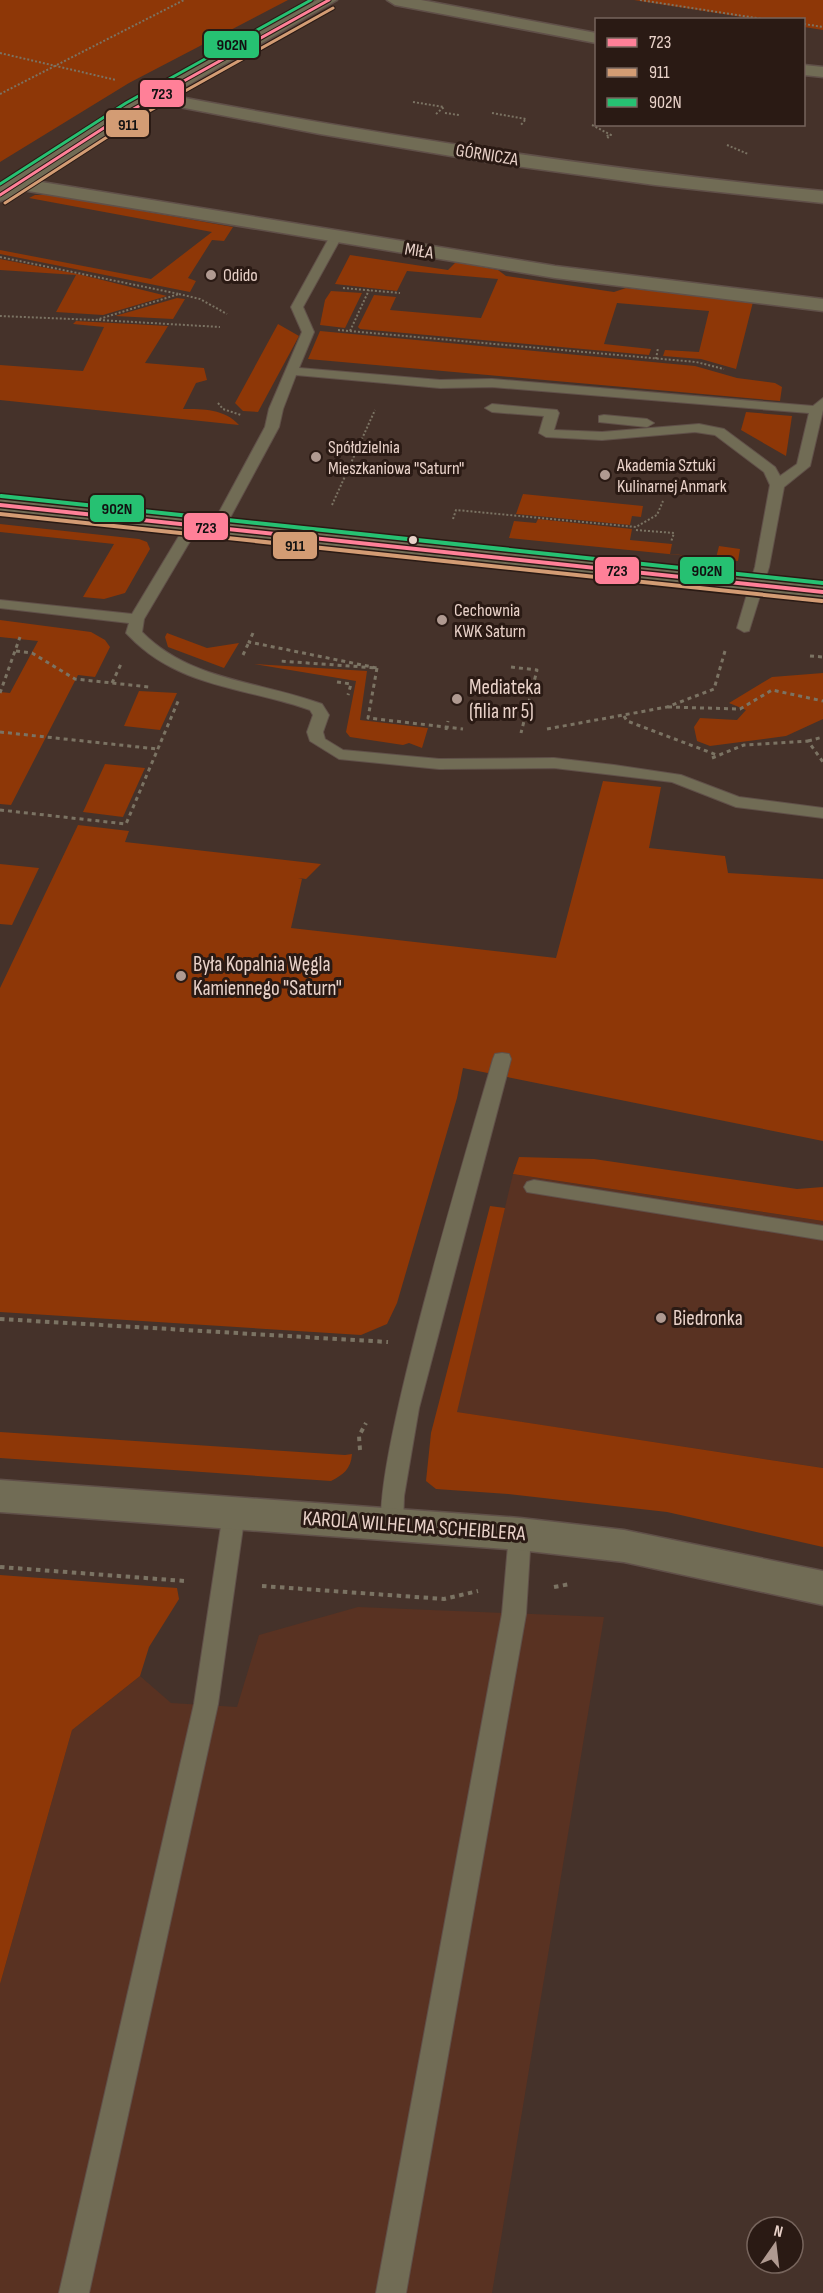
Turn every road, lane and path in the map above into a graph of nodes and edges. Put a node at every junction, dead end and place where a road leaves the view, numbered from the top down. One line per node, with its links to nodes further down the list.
1 (184, 0): 10 (path)
2 (329, 0): 15 (street)
3 (395, 0): 8 (street)
4 (640, 0): 5 (path)
5 (756, 18)
6 (805, 24): 7 (path)
7 (823, 27)
8 (595, 38)
9 (0, 53): 10 (path)
10 (55, 66): 13 (path); 14 (path)
11 (805, 69): 12 (street)
12 (823, 72)
13 (119, 81)
14 (0, 94)
15 (154, 97): 18 (street); 19 (street, GÓRNICZA)
16 (495, 110): 17 (path)
17 (492, 113)
18 (8, 189): 20 (street, MIŁA)
19 (823, 197)
20 (335, 238): 22 (lane); 26 (street, MIŁA)
21 (0, 257): 25 (path)
22 (309, 285): 23 (path); 30 (lane)
23 (369, 290): 24 (path); 32 (path)
24 (400, 293)
25 (179, 294): 27 (path); 29 (path)
26 (823, 305)
27 (227, 314)
28 (0, 316): 29 (path)
29 (96, 320): 31 (path)
30 (307, 326): 32 (path); 35 (lane)
31 (220, 327)
32 (350, 331): 34 (path)
33 (658, 348): 34 (path)
34 (656, 358): 36 (path)
35 (291, 371): 37 (lane); 48 (lane)
36 (733, 372)
37 (819, 406): 42 (lane)
38 (492, 408): 41 (lane)
39 (375, 410): 45 (path)
40 (604, 419): 41 (lane)
41 (699, 428): 42 (lane)
42 (777, 485): 52 (lane)
43 (663, 501): 49 (path)
44 (0, 505): 46 (street)
45 (331, 508)
46 (192, 526): 48 (street); 55 (lane)
47 (450, 528): 49 (path)
48 (217, 529): 52 (street)
49 (636, 529): 50 (path); 51 (path)
50 (634, 539)
51 (663, 542)
52 (756, 586): 53 (street); 56 (lane)
53 (823, 592)
54 (0, 604): 55 (lane)
55 (137, 619): 91 (lane)
56 (744, 628)
57 (24, 630): 61 (path)
58 (253, 633): 59 (path)
59 (249, 642): 64 (path); 67 (path)
60 (725, 649): 74 (path)
61 (16, 651): 69 (path); 71 (path)
62 (810, 656): 63 (path)
63 (823, 657)
64 (253, 659)
65 (276, 661): 67 (path)
66 (511, 667): 82 (path)
67 (377, 668): 77 (path)
68 (329, 680): 73 (path)
69 (152, 687)
70 (183, 690): 86 (path)
71 (0, 693)
72 (823, 701): 74 (path)
73 (346, 704)
74 (666, 707): 75 (path)
75 (624, 716): 78 (path); 87 (path)
76 (448, 721): 77 (path)
77 (446, 727): 79 (path)
78 (544, 729)
79 (468, 730)
80 (532, 731): 82 (path)
81 (0, 732): 86 (path)
82 (521, 733): 83 (path)
83 (512, 735)
84 (823, 737): 85 (path)
85 (808, 741): 87 (path); 89 (path)
86 (158, 749): 90 (path)
87 (717, 756): 88 (path)
88 (710, 759)
89 (823, 762)
90 (0, 810)
91 (823, 813)
92 (502, 1059): 99 (lane)
93 (534, 1187): 94 (lane)
94 (823, 1233)
95 (0, 1319): 96 (path)
96 (391, 1342)
97 (0, 1496): 98 (street, KAROLA WILHELMA SCHEIBLERA)
98 (234, 1513): 99 (street, KAROLA WILHELMA SCHEIBLERA); 103 (lane)
99 (392, 1525): 100 (street, KAROLA WILHELMA SCHEIBLERA)
100 (520, 1534): 104 (lane); 105 (street, KAROLA WILHELMA SCHEIBLERA)
101 (0, 1567): 103 (path)
102 (579, 1581): 104 (path)
103 (223, 1583): 104 (path); 106 (lane)
104 (516, 1588): 107 (lane)
105 (823, 1588)
106 (74, 2293)
107 (391, 2293)

